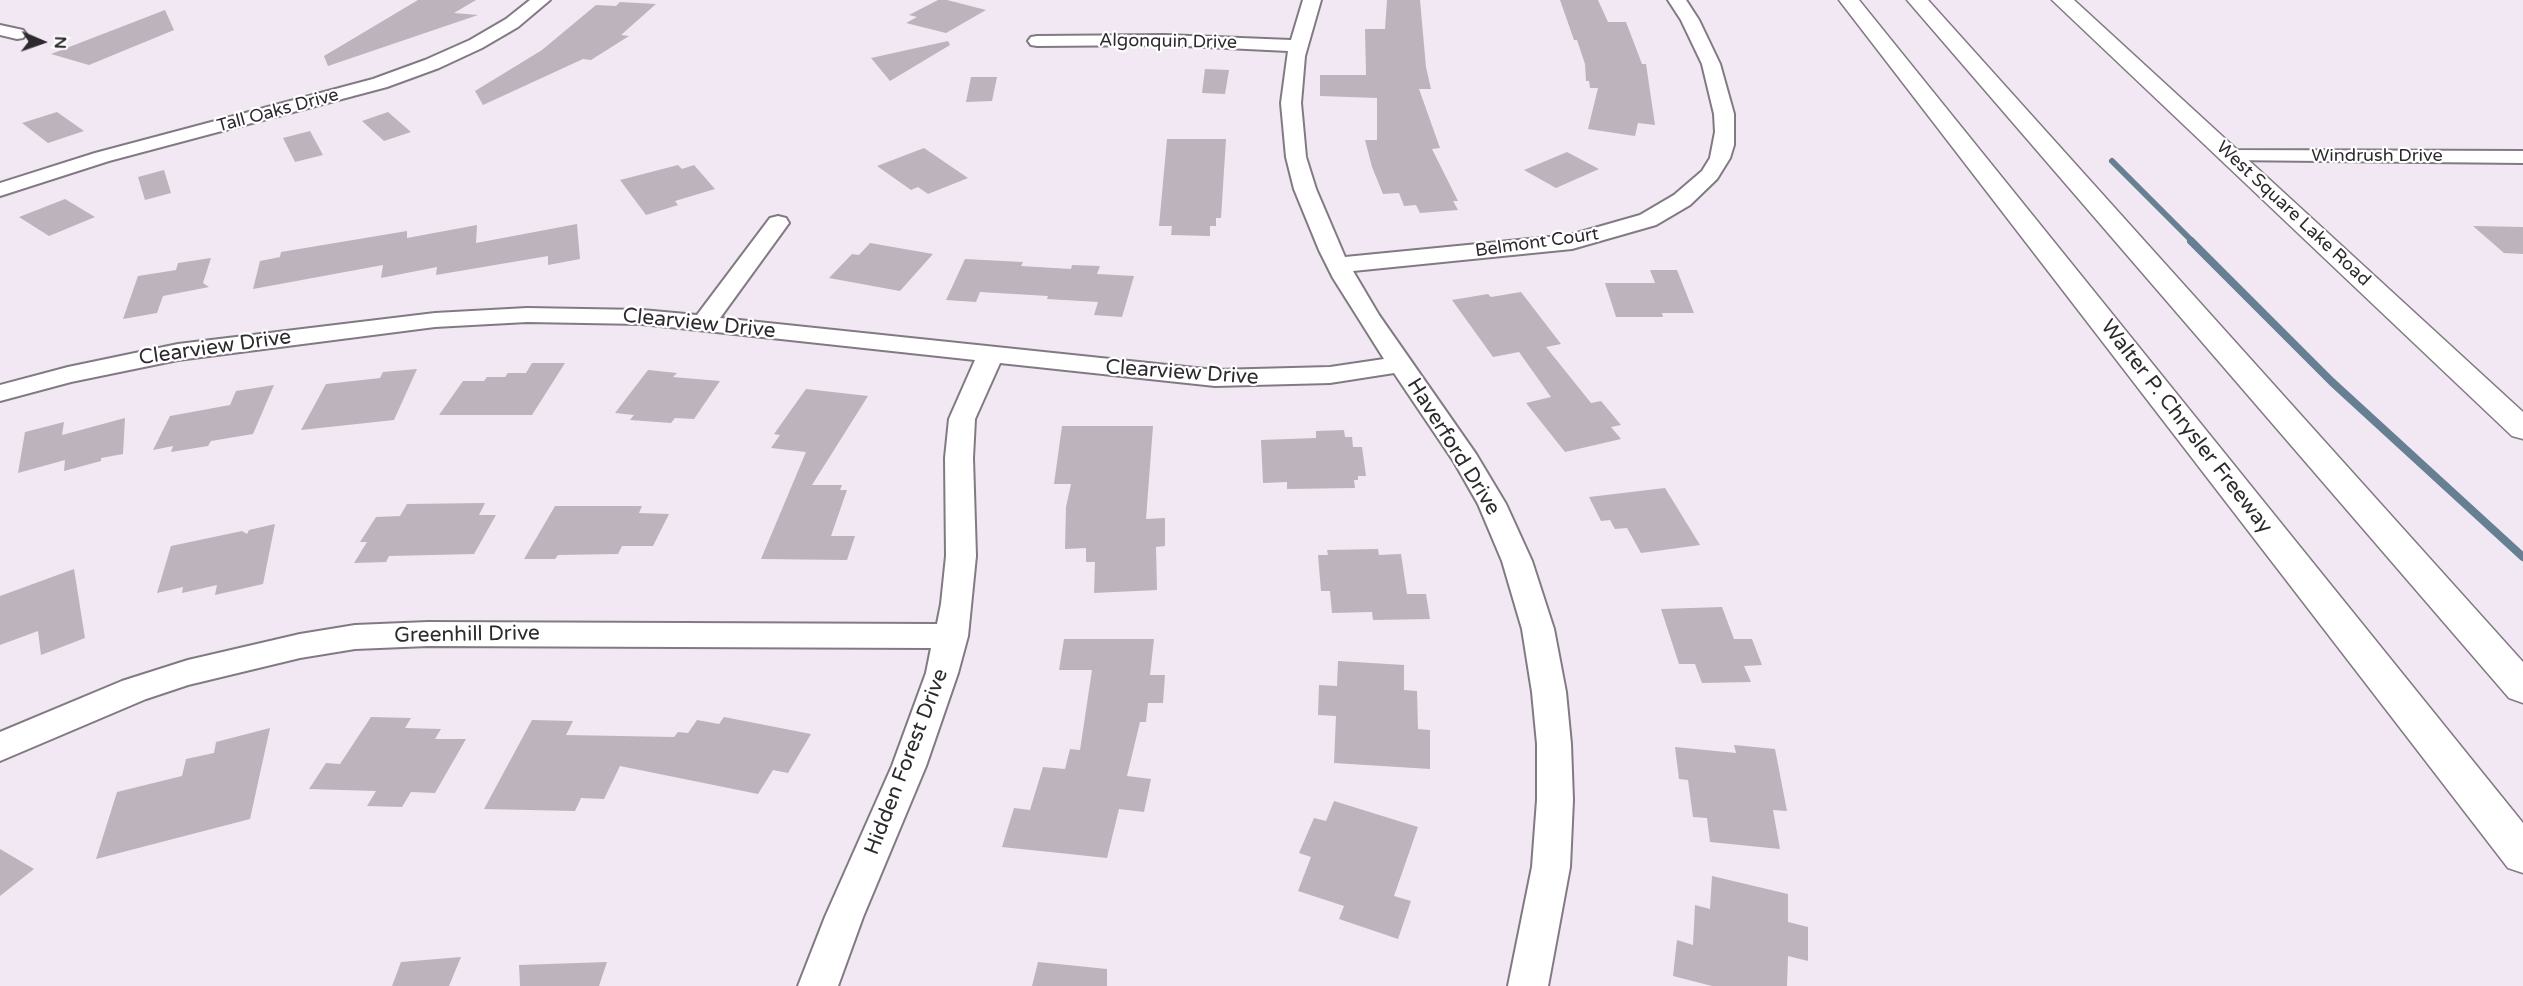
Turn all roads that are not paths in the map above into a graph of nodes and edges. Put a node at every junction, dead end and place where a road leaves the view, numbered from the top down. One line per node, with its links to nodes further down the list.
1 (542, 0): 11 (street, Tall Oaks Drive)
2 (1312, 0): 8 (street, Haverford Drive)
3 (1677, 0): 13 (street, Belmont Court)
4 (1849, 0): 22 (main road, Walter P. Chrysler Freeway)
5 (1917, 0): 20 (main road)
6 (2062, 0): 9 (main road, West Square Lake Road)
7 (1037, 41): 8 (street, Algonquin Drive)
8 (1299, 46): 13 (street, Haverford Drive)
9 (2231, 156): 10 (street, Windrush Drive); 18 (main road, West Square Lake Road)
10 (2523, 157)
11 (0, 190)
12 (778, 223): 14 (street)
13 (1338, 265): 16 (street, Haverford Drive)
14 (704, 324): 15 (street, Clearview Drive); 17 (street, Clearview Drive)
15 (990, 356): 16 (street, Clearview Drive); 19 (street, Hidden Forest Drive)
16 (1401, 364): 24 (street, Haverford Drive)
17 (0, 393)
18 (2523, 429)
19 (952, 636): 21 (street, Greenhill Drive); 23 (street, Hidden Forest Drive)
20 (2523, 688)
21 (0, 747)
22 (2523, 855)
23 (818, 986)
24 (1528, 986)

